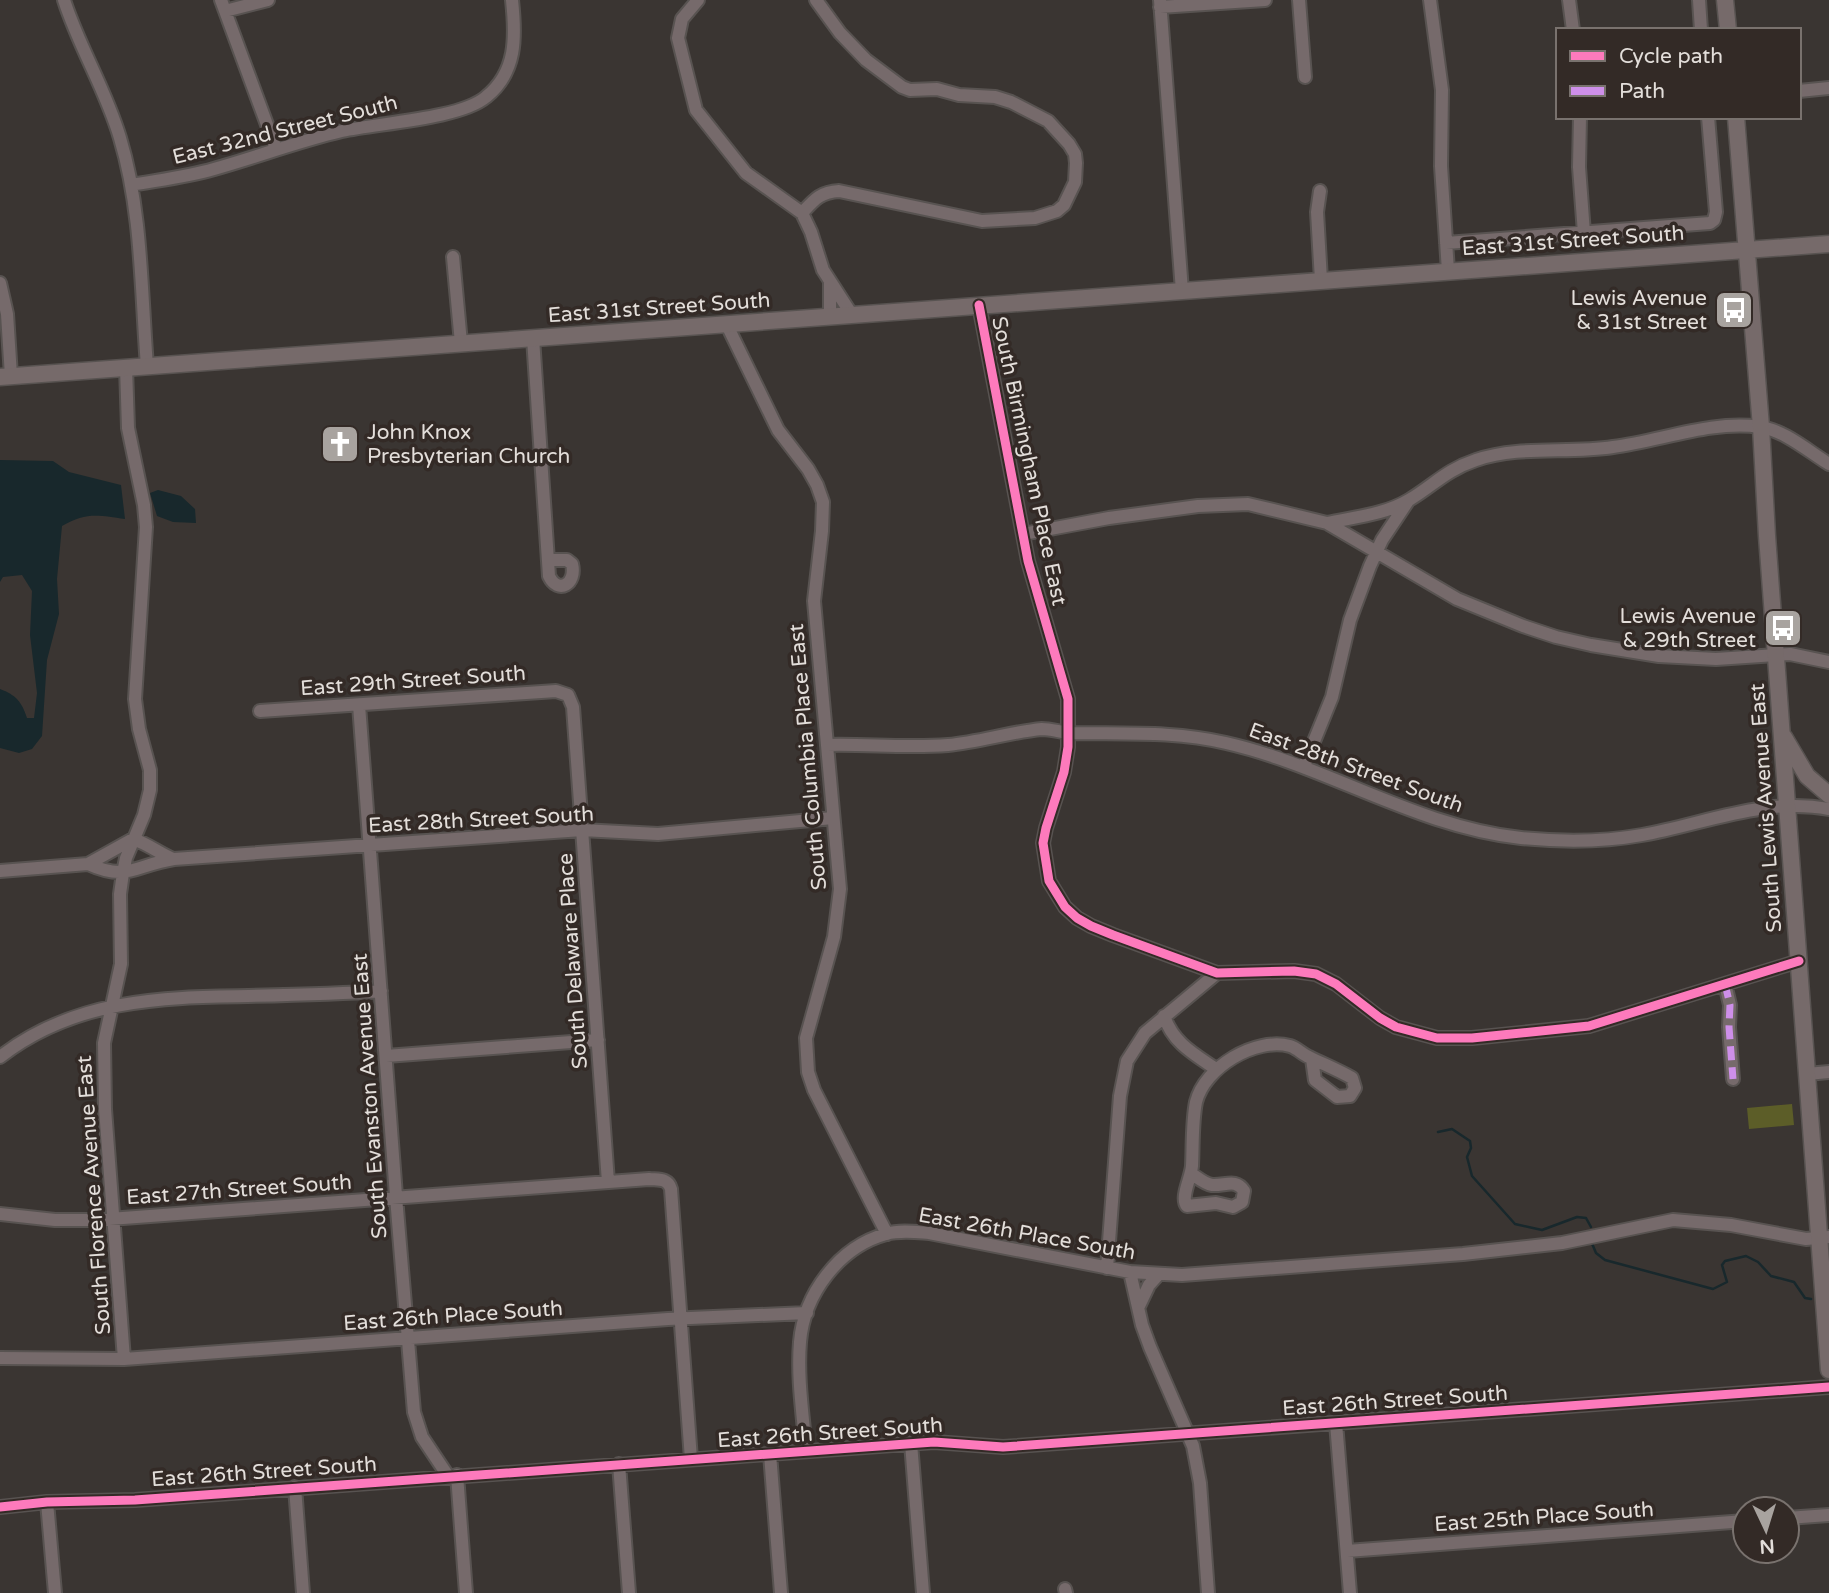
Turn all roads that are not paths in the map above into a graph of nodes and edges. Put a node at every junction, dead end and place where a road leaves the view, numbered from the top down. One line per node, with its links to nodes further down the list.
1 (64, 0): 24 (street)
2 (268, 0): 13 (street)
3 (512, 0): 23 (street, East 32nd Street South)
4 (698, 0): 26 (street)
5 (816, 0): 26 (street)
6 (1265, 0): 12 (street)
7 (1299, 0): 17 (street)
8 (1430, 0): 28 (street)
9 (1569, 0): 14 (street)
10 (1699, 0): 15 (street)
11 (1725, 0): 16 (main road)
12 (1160, 4): 36 (street)
13 (223, 6): 23 (street)
14 (1573, 28)
15 (1701, 28)
16 (1728, 28)
17 (1305, 76)
18 (1829, 88): 19 (street)
19 (1801, 90)
20 (1580, 119): 27 (street)
21 (1708, 119): 27 (street, East 31st Street South)
22 (1736, 119): 30 (main road, South Lewis Avenue East)
23 (276, 149): 24 (street, East 32nd Street South)
24 (131, 185): 43 (street)
25 (1320, 191): 33 (street)
26 (802, 213): 34 (street)
27 (1584, 233): 28 (street, East 31st Street South)
28 (1446, 243): 32 (street)
29 (1829, 244): 30 (main road, East 31st Street South)
30 (1745, 250): 32 (main road, East 31st Street South); 46 (main road, South Lewis Avenue East)
31 (453, 257): 42 (street)
32 (1448, 271): 33 (main road, East 31st Street South)
33 (1321, 280): 36 (main road, East 31st Street South)
34 (831, 282): 38 (street); 39 (street)
35 (0, 283): 45 (street)
36 (1182, 291): 37 (main road, East 31st Street South)
37 (979, 305): 38 (main road, East 31st Street South); 50 (street, South Birmingham Place East)
38 (852, 315): 39 (main road, East 31st Street South)
39 (830, 316): 40 (main road, East 31st Street South)
40 (726, 323): 41 (main road, East 31st Street South); 60 (street, South Columbia Place East)
41 (533, 338): 42 (main road, East 31st Street South); 52 (street)
42 (461, 343): 43 (main road, East 31st Street South)
43 (146, 366): 44 (main road, East 31st Street South)
44 (126, 367): 45 (main road, East 31st Street South); 67 (street, South Florence Avenue East)
45 (5, 376)
46 (1760, 427): 47 (street); 48 (street); 53 (main road, South Lewis Avenue East)
47 (1829, 464)
48 (1409, 500): 49 (street); 51 (street)
49 (1327, 523): 50 (street); 51 (street)
50 (1023, 534): 59 (street, South Birmingham Place East)
51 (1376, 551): 53 (street); 61 (street)
52 (548, 560)
53 (1776, 656): 54 (street); 58 (main road, South Lewis Avenue East)
54 (1829, 662)
55 (568, 695): 56 (street, East 29th Street South); 66 (street, South Delaware Place)
56 (359, 705): 57 (street, East 29th Street South); 68 (street, South Evanston Avenue East)
57 (260, 711)
58 (1781, 732): 62 (main road); 63 (main road, South Lewis Avenue East)
59 (1069, 733): 60 (street, East 28th Street South); 61 (street, East 28th Street South); 74 (street, South Birmingham Place East)
60 (827, 745): 65 (street, South Columbia Place East)
61 (1304, 766): 63 (street, East 28th Street South)
62 (1829, 795)
63 (1787, 807): 64 (street, East 28th Street South); 73 (main road, South Lewis Avenue East)
64 (1829, 809)
65 (833, 818): 66 (street, East 28th Street South); 94 (street, South Columbia Place East)
66 (582, 830): 68 (street, East 28th Street South); 81 (street, South Delaware Place)
67 (133, 839): 69 (street); 70 (street); 72 (street, South Florence Avenue East)
68 (370, 846): 69 (street, East 28th Street South); 77 (street, South Evanston Avenue East)
69 (174, 859): 72 (street, East 28th Street South)
70 (88, 863): 71 (street); 72 (street)
71 (0, 870)
72 (123, 873): 79 (street, South Florence Avenue East)
73 (1798, 961): 76 (street, South Birmingham Place East); 87 (main road, South Lewis Avenue East)
74 (1190, 964): 75 (street, South Birmingham Place East); 78 (street)
75 (1217, 973): 76 (street, South Birmingham Place East); 78 (street)
76 (1726, 984): 88 (street)
77 (381, 991): 79 (street); 82 (street, South Evanston Avenue East)
78 (1193, 992): 80 (street)
79 (113, 1005): 83 (street); 93 (street, South Florence Avenue East)
80 (1164, 1016): 85 (street); 96 (street)
81 (598, 1040): 82 (street); 90 (street, South Delaware Place)
82 (386, 1056): 91 (street, South Evanston Avenue East)
83 (0, 1057)
84 (1312, 1059): 85 (street)
85 (1216, 1069): 89 (street)
86 (1829, 1072): 87 (street)
87 (1807, 1074): 95 (main road, South Lewis Avenue East)
88 (1733, 1079)
89 (1192, 1174): 89 (street)
90 (608, 1182): 91 (street, East 27th Street South); 101 (street, East 27th Street South)
91 (396, 1197): 93 (street, East 27th Street South); 102 (street, South Evanston Avenue East)
92 (0, 1214): 93 (street, East 27th Street South)
93 (114, 1218): 104 (street, South Florence Avenue East)
94 (887, 1234): 96 (street, East 26th Place South); 100 (street, East 26th Place South)
95 (1824, 1238): 98 (street, East 26th Place South); 105 (main road, South Lewis Avenue East)
96 (1107, 1268): 97 (street, East 26th Place South)
97 (1130, 1272): 98 (street, East 26th Place South); 99 (street)
98 (1158, 1275): 99 (street)
99 (1139, 1306): 108 (street)
100 (807, 1312): 101 (street, East 26th Place South); 110 (street)
101 (680, 1319): 102 (street, East 26th Place South); 112 (street)
102 (408, 1338): 104 (street, East 26th Place South); 114 (street, South Evanston Avenue East)
103 (0, 1358): 104 (street, East 26th Place South)
104 (124, 1359)
105 (1829, 1370)
106 (1829, 1387): 107 (street, East 26th Street South)
107 (1336, 1423): 108 (street, East 26th Street South); 121 (street)
108 (1189, 1433): 109 (street, East 26th Street South); 128 (street)
109 (911, 1443): 110 (street, East 26th Street South); 127 (street)
110 (806, 1451): 111 (street, East 26th Street South)
111 (770, 1454): 112 (street, East 26th Street South); 126 (street)
112 (691, 1459): 113 (street, East 26th Street South)
113 (618, 1464): 114 (street, East 26th Street South); 125 (street)
114 (452, 1475): 115 (street, East 26th Street South); 124 (street)
115 (295, 1487): 116 (street, East 26th Street South); 123 (street)
116 (47, 1502): 117 (street, East 26th Street South); 122 (street)
117 (0, 1507)
118 (1829, 1515): 119 (street)
119 (1801, 1517)
120 (1731, 1522): 121 (street, East 25th Place South)
121 (1346, 1551): 129 (street)
122 (55, 1593)
123 (303, 1593)
124 (466, 1593)
125 (629, 1593)
126 (781, 1593)
127 (923, 1593)
128 (1208, 1593)
129 (1350, 1593)

